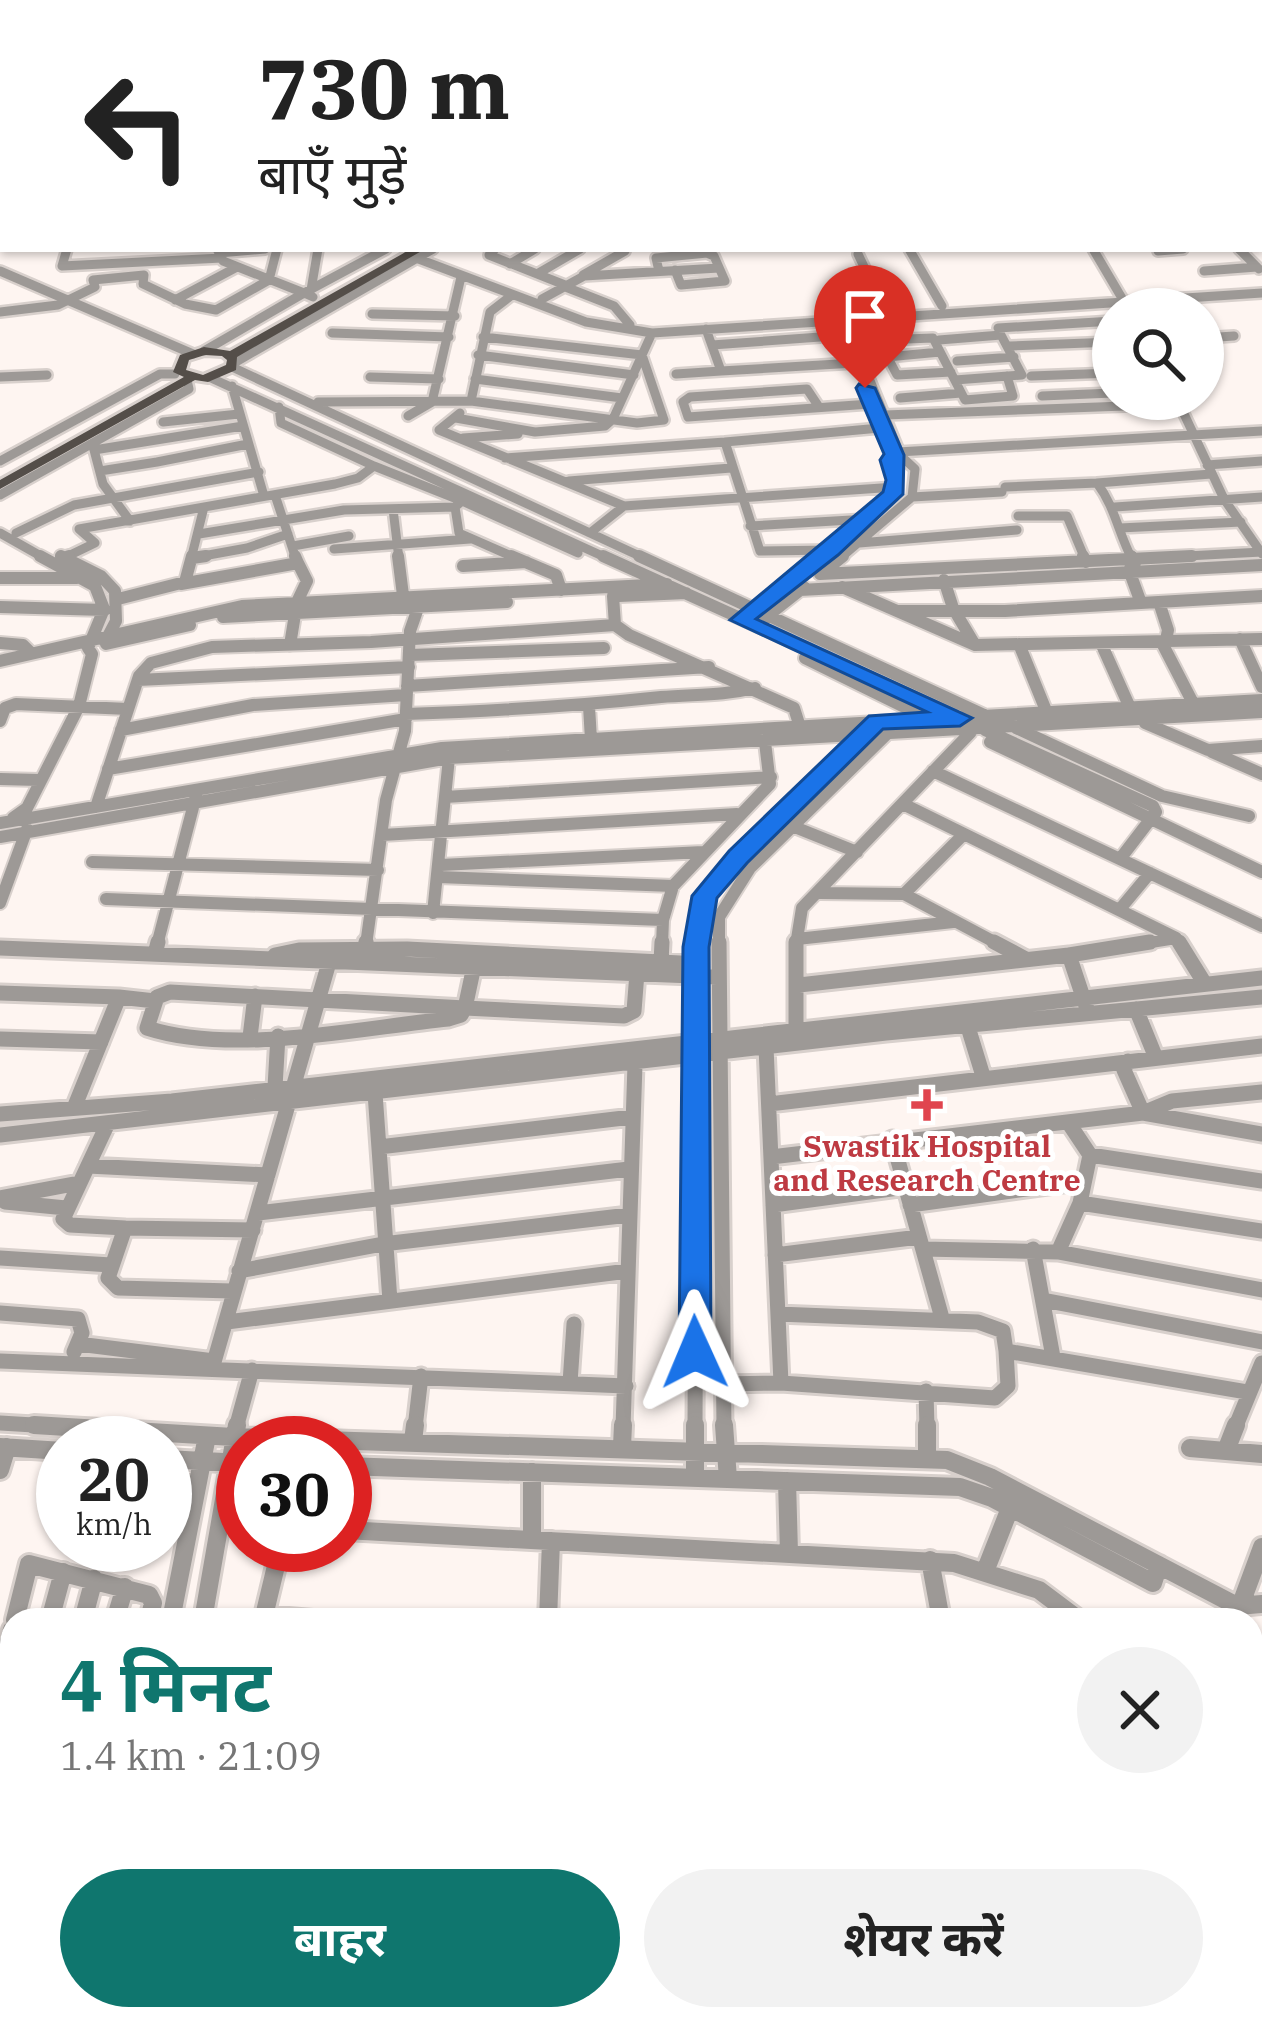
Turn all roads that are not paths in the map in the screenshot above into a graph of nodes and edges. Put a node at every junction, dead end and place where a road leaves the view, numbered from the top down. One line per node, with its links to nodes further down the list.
1 (927, 0): 2 (street)
2 (941, 0)
3 (1240, 0): 4 (street)
4 (1260, 0)
5 (66, 252): 20 (street)
6 (276, 252): 31 (street)
7 (317, 252): 36 (street)
8 (381, 252): 36 (street)
9 (416, 252): 28 (street); 36 (main road); 38 (street); 71 (main road)
10 (492, 252): 19 (street)
11 (529, 252): 19 (street)
12 (575, 252): 26 (street)
13 (622, 252): 29 (street)
14 (626, 252): 25 (street)
15 (911, 252): 43 (street)
16 (1095, 252): 33 (street)
17 (219, 253): 20 (street); 21 (street)
18 (858, 254): 44 (street)
19 (509, 264): 26 (street)
20 (87, 265): 30 (street)
21 (237, 267): 31 (street); 39 (street)
22 (1259, 270): 24 (street)
23 (659, 271): 23 (street); 25 (street)
24 (1204, 271)
25 (636, 272): 29 (street)
26 (537, 274): 32 (street)
27 (0, 276): 40 (street)
28 (461, 277): 37 (street); 48 (street)
29 (578, 278): 32 (street)
30 (93, 280): 39 (street); 40 (street)
31 (269, 280): 36 (street); 39 (street)
32 (564, 286): 38 (street); 51 (street)
33 (1116, 288)
34 (1262, 289): 35 (street)
35 (1224, 291)
36 (310, 294): 71 (main road)
37 (512, 296): 55 (street); 58 (street)
38 (542, 299): 51 (street)
39 (175, 300)
40 (63, 302): 46 (street); 71 (street)
41 (1092, 303): 43 (street)
42 (1092, 304): 45 (street)
43 (942, 306): 44 (street)
44 (885, 311): 49 (street)
45 (988, 311): 49 (street); 53 (street)
46 (0, 313)
47 (372, 314): 48 (street)
48 (455, 316): 57 (street)
49 (839, 318): 51 (street); 52 (street); 62 (street); 70 (street)
50 (1092, 323): 53 (street)
51 (630, 326)
52 (706, 329): 55 (street); 64 (street)
53 (999, 332): 65 (street); 66 (street)
54 (332, 333): 57 (street)
55 (652, 333): 68 (street)
56 (1234, 336): 60 (street)
57 (449, 337): 83 (street)
58 (483, 337): 67 (street); 68 (street)
59 (820, 337): 64 (street)
60 (1224, 337)
61 (878, 338): 62 (street); 65 (street); 69 (street)
62 (854, 341): 99 (street)
63 (1092, 344): 66 (street)
64 (712, 345): 72 (street)
65 (940, 346): 69 (street); 73 (street)
66 (1012, 352): 73 (street); 78 (street)
67 (478, 355): 77 (street); 84 (street)
68 (642, 355): 77 (street); 103 (street)
69 (887, 357): 73 (street)
70 (855, 362): 72 (street); 94 (street)
71 (203, 364): 82 (main road); 82 (main road); 116 (street); 120 (main road); 129 (main road); 159 (street)
72 (721, 371): 74 (street)
73 (954, 371): 78 (street); 86 (street)
74 (676, 374)
75 (1092, 374): 79 (street)
76 (46, 375): 80 (street)
77 (634, 375): 89 (street)
78 (1007, 376): 86 (street)
79 (1031, 376)
80 (0, 377)
81 (370, 377): 83 (street)
82 (211, 379): 85 (street)
83 (440, 379): 92 (street)
84 (475, 379): 89 (street); 93 (street)
85 (232, 386): 96 (street); 98 (street)
86 (961, 393): 90 (street)
87 (1092, 394): 88 (street)
88 (1042, 396)
89 (622, 398): 106 (street)
90 (900, 398)
91 (318, 402): 92 (street)
92 (433, 402): 93 (street); 100 (street)
93 (469, 402): 102 (street); 106 (street)
94 (870, 404): 97 (street); 108 (street)
95 (1092, 405): 99 (street)
96 (279, 406): 122 (street); 185 (street)
97 (819, 407): 101 (street); 101 (street)
98 (239, 413): 105 (street); 107 (street)
99 (885, 415): 117 (street)
100 (408, 416)
101 (688, 417): 103 (street)
102 (456, 418): 109 (street); 111 (street)
103 (664, 420): 106 (street)
104 (1186, 420): 112 (street)
105 (163, 422)
106 (609, 422): 109 (street)
107 (243, 426): 113 (street); 115 (street)
108 (880, 428): 114 (street); 117 (street)
109 (535, 432): 111 (street)
110 (1262, 434): 112 (street)
111 (458, 439): 118 (street)
112 (1193, 439): 117 (street); 124 (street)
113 (147, 440): 116 (street); 121 (street)
114 (725, 442): 118 (street); 123 (street)
115 (248, 444): 121 (street); 126 (street)
116 (93, 446): 125 (street); 133 (street)
117 (897, 454): 130 (street); 137 (street)
118 (505, 458): 127 (street)
119 (1262, 461): 124 (street)
120 (4, 462)
121 (157, 462): 125 (street); 131 (street)
122 (374, 466): 134 (street); 140 (street)
123 (731, 468): 127 (street); 136 (street)
124 (1209, 470): 128 (street); 135 (street)
125 (100, 471): 138 (street)
126 (259, 472): 131 (street); 134 (street)
127 (564, 482): 141 (street)
128 (1097, 484): 137 (street); 143 (street)
129 (0, 485)
130 (896, 487): 136 (street); 148 (street)
131 (165, 488): 138 (street)
132 (1262, 488): 135 (street)
133 (0, 495)
134 (269, 495): 142 (street); 147 (street)
135 (1222, 495): 139 (street); 143 (street); 151 (street)
136 (740, 496): 141 (street); 152 (street)
137 (912, 496): 164 (street)
138 (112, 497): 145 (street); 149 (street)
139 (1262, 497)
140 (459, 504): 144 (street); 162 (street); 182 (street)
141 (624, 506): 159 (street)
142 (204, 507): 149 (street); 160 (street)
143 (1115, 507): 153 (street)
144 (393, 509): 147 (street); 165 (street)
145 (48, 516): 154 (street); 158 (street)
146 (1018, 516): 172 (street)
147 (284, 519): 160 (street); 163 (street)
148 (868, 519): 152 (street); 167 (street)
149 (130, 520): 154 (street)
150 (0, 523): 158 (street)
151 (1243, 525): 153 (street); 155 (street); 168 (street)
152 (750, 526): 167 (street)
153 (1120, 528): 176 (street)
154 (80, 529): 170 (street)
155 (1262, 529)
156 (1017, 530): 164 (street)
157 (0, 533): 179 (street)
158 (16, 533): 170 (street)
159 (590, 533): 184 (street)
160 (199, 534): 169 (street)
161 (350, 536): 163 (street)
162 (470, 539): 165 (street); 171 (street)
163 (290, 540): 169 (street); 173 (street)
164 (860, 543): 177 (street)
165 (395, 544): 166 (street); 193 (street)
166 (334, 549)
167 (831, 550): 198 (street)
168 (1262, 553): 176 (street)
169 (192, 557): 181 (street)
170 (64, 558): 190 (street)
171 (531, 561): 175 (street); 186 (street)
172 (1086, 562): 176 (street); 177 (street)
173 (298, 563): 181 (street); 195 (street)
174 (1262, 565): 176 (street)
175 (463, 566)
176 (1134, 566): 180 (street); 192 (street)
177 (820, 574): 187 (street)
178 (0, 578): 179 (street)
179 (82, 578): 197 (street)
180 (944, 580): 183 (street); 196 (street)
181 (181, 584): 190 (street)
182 (650, 585): 185 (street); 186 (street)
183 (838, 585): 187 (street); 199 (street)
184 (693, 587): 185 (street); 198 (street); 201 (street)
185 (671, 589): 188 (street); 234 (street)
186 (561, 590): 193 (street)
187 (800, 590): 200 (street)
188 (614, 596): 193 (street); 202 (street)
189 (1262, 596): 191 (street)
190 (118, 599): 208 (street)
191 (1159, 602): 192 (street); 209 (street)
192 (1141, 603): 196 (street)
193 (409, 605): 195 (street); 205 (street)
194 (0, 607): 197 (street)
195 (296, 608): 208 (street); 213 (street)
196 (953, 608): 199 (street); 214 (street)
197 (105, 610): 215 (street)
198 (752, 610): 200 (street); 201 (street)
199 (894, 611): 214 (street)
200 (767, 617): 204 (street); 236 (street)
201 (741, 620): 204 (street)
202 (615, 625): 203 (street); 220 (street)
203 (599, 626): 205 (street); 216 (street)
204 (755, 626): 236 (street)
205 (410, 639): 213 (street); 219 (street)
206 (1240, 639): 207 (street); 209 (street); 223 (street)
207 (1262, 639)
208 (106, 640): 215 (street)
209 (1163, 640): 211 (street); 226 (street)
210 (0, 643): 217 (street)
211 (1101, 643): 212 (street); 232 (street)
212 (1019, 644): 214 (street); 231 (street)
213 (290, 645): 222 (street)
214 (975, 645)
215 (91, 647): 217 (street); 227 (street)
216 (604, 648): 219 (street); 221 (street)
217 (31, 653): 218 (street)
218 (0, 661)
219 (409, 662): 222 (street); 225 (street)
220 (709, 667): 221 (street); 224 (street)
221 (604, 675): 225 (street)
222 (138, 680): 230 (street)
223 (1262, 687)
224 (755, 688): 228 (street); 238 (street)
225 (406, 691): 233 (street); 240 (street)
226 (1194, 705): 229 (street); 232 (street)
227 (80, 706): 230 (street); 235 (street); 253 (street)
228 (589, 706): 233 (street); 242 (street)
229 (1261, 706): 232 (street)
230 (128, 709): 240 (street)
231 (1047, 713): 232 (street); 236 (street)
232 (1135, 715): 237 (street); 245 (street)
233 (406, 717): 247 (street); 248 (street)
234 (928, 718): 236 (street); 239 (street)
235 (0, 721)
236 (972, 725): 237 (street); 239 (street); 249 (street); 261 (street)
237 (1012, 726): 259 (street)
238 (800, 728): 239 (street); 242 (street)
239 (882, 728): 241 (street); 262 (street)
240 (121, 730): 248 (street)
241 (865, 735): 243 (street); 299 (street)
242 (591, 740): 247 (street)
243 (765, 742): 246 (street); 251 (street)
244 (1262, 746): 245 (street)
245 (1208, 750): 250 (street)
246 (449, 758): 247 (street); 255 (street)
247 (398, 760): 254 (street); 266 (street)
248 (108, 769): 257 (street)
249 (933, 771): 256 (street); 269 (street)
250 (1262, 774)
251 (770, 777): 255 (street); 258 (street)
252 (0, 779): 253 (street)
253 (39, 781): 260 (street)
254 (196, 797): 257 (street); 260 (street); 271 (street)
255 (445, 797): 263 (street)
256 (903, 804): 265 (street); 268 (street)
257 (96, 807): 260 (street)
258 (737, 814): 263 (street); 267 (street)
259 (1249, 815)
260 (27, 820): 264 (street); 264 (street); 281 (street)
261 (1147, 821): 269 (street); 274 (street)
262 (792, 826): 268 (street); 300 (street)
263 (442, 832): 266 (street); 273 (street)
264 (2, 833)
265 (964, 834): 278 (street); 282 (street)
266 (382, 835): 272 (street)
267 (703, 852): 273 (street); 276 (street)
268 (857, 852): 277 (street)
269 (1120, 859): 275 (street)
270 (92, 862): 271 (street)
271 (177, 862): 272 (street); 280 (street)
272 (378, 870): 283 (street)
273 (440, 871): 276 (street); 284 (street)
274 (1262, 872)
275 (1150, 873): 282 (street); 287 (street)
276 (673, 886): 285 (street)
277 (820, 892): 278 (street); 289 (street)
278 (904, 894): 286 (street)
279 (106, 899): 280 (street)
280 (166, 902): 283 (street); 291 (street)
281 (0, 903)
282 (1120, 909): 288 (street)
283 (371, 912): 284 (street); 292 (street)
284 (433, 913): 285 (street)
285 (663, 920): 297 (street)
286 (955, 922): 289 (street); 296 (street)
287 (1262, 926)
288 (1176, 938): 293 (street); 303 (street)
289 (797, 939): 304 (street)
290 (0, 948): 291 (street)
291 (155, 954): 294 (street)
292 (364, 955): 294 (street); 295 (street); 297 (street); 298 (street)
293 (1069, 955): 296 (street); 311 (street)
294 (272, 958): 295 (street)
295 (330, 959): 309 (street)
296 (1026, 959): 304 (street)
297 (661, 962): 299 (street)
298 (474, 966): 301 (street); 312 (street)
299 (696, 970): 300 (street); 301 (street); 324 (street)
300 (717, 972): 322 (street)
301 (637, 974): 312 (street)
302 (1262, 978): 303 (street)
303 (1205, 984): 311 (street)
304 (799, 985): 315 (street)
305 (0, 993): 307 (street)
306 (255, 996): 309 (street); 310 (street); 318 (street)
307 (119, 997): 310 (street); 320 (street)
308 (1262, 998): 313 (street)
309 (321, 999): 312 (street); 316 (street)
310 (155, 1000): 318 (street)
311 (1086, 1005): 313 (street); 314 (street); 315 (street)
312 (465, 1008): 316 (street)
313 (1136, 1009): 325 (street)
314 (968, 1027): 323 (street); 328 (street)
315 (796, 1033): 322 (street)
316 (308, 1034): 317 (street); 329 (street)
317 (278, 1036): 318 (street); 330 (street)
318 (250, 1037)
319 (0, 1039): 320 (street)
320 (101, 1042): 335 (street)
321 (1262, 1046): 325 (street)
322 (717, 1047): 323 (street); 324 (street); 393 (street)
323 (766, 1047): 334 (street)
324 (697, 1050): 327 (street); 329 (street); 406 (street)
325 (1156, 1058): 326 (street)
326 (1128, 1061): 328 (street); 336 (street)
327 (635, 1064): 332 (street); 338 (street)
328 (983, 1076): 334 (street)
329 (292, 1084): 330 (street); 333 (street)
330 (275, 1087): 335 (street)
331 (1262, 1092): 336 (street)
332 (375, 1093): 333 (street); 344 (street)
333 (286, 1104): 340 (street); 349 (street)
334 (769, 1104): 346 (street)
335 (74, 1108): 337 (street)
336 (1143, 1113): 339 (street); 341 (street)
337 (0, 1114)
338 (632, 1117): 344 (street); 348 (street)
339 (1068, 1122): 343 (street); 345 (street)
340 (108, 1123): 342 (street); 347 (street)
341 (1262, 1134)
342 (0, 1135)
343 (892, 1139): 346 (street); 353 (street)
344 (379, 1147): 354 (street)
345 (1090, 1155): 350 (street); 351 (street)
346 (771, 1157): 357 (street)
347 (88, 1166): 349 (street); 352 (street)
348 (629, 1168): 354 (street); 360 (street)
349 (268, 1174): 361 (street)
350 (1084, 1181): 356 (street); 358 (street)
351 (1262, 1181)
352 (80, 1183): 355 (street); 359 (street)
353 (906, 1187): 357 (street); 358 (street)
354 (382, 1198): 361 (street); 365 (street)
355 (0, 1199): 359 (street)
356 (1080, 1203): 363 (street); 367 (street)
357 (773, 1205): 368 (street)
358 (910, 1205): 364 (street)
359 (66, 1208): 362 (street)
360 (629, 1215): 365 (street); 372 (street)
361 (256, 1221): 362 (street); 371 (street)
362 (125, 1228): 370 (street)
363 (1262, 1232)
364 (921, 1243): 366 (street); 368 (street); 379 (street)
365 (383, 1244): 371 (street); 376 (street)
366 (1034, 1249): 367 (street); 375 (street)
367 (1058, 1252): 373 (street)
368 (776, 1255): 378 (street)
369 (0, 1258): 370 (street)
370 (110, 1265): 374 (street)
371 (239, 1271): 374 (street)
372 (628, 1271): 376 (street); 395 (street)
373 (1262, 1290)
374 (232, 1291): 380 (street)
375 (1043, 1300): 382 (street); 385 (street)
376 (390, 1301): 380 (street)
377 (0, 1313): 383 (street)
378 (778, 1314): 379 (street); 394 (street)
379 (942, 1318): 384 (street)
380 (226, 1322): 389 (street)
381 (574, 1324): 392 (street)
382 (1262, 1342)
383 (78, 1344): 388 (street); 389 (street)
384 (1006, 1351): 385 (street); 396 (street)
385 (1053, 1357): 397 (street)
386 (0, 1360): 388 (street)
387 (1262, 1364): 397 (street)
388 (69, 1365): 389 (street)
389 (213, 1365): 390 (street)
390 (252, 1370): 391 (street); 398 (street)
391 (421, 1376): 392 (street); 403 (street)
392 (570, 1383): 395 (street)
393 (721, 1384): 394 (street); 410 (street)
394 (781, 1384): 396 (street)
395 (626, 1386): 404 (street)
396 (926, 1391): 412 (street)
397 (1247, 1392): 408 (street)
398 (239, 1416)
399 (0, 1423): 400 (street)
400 (207, 1436): 401 (street); 414 (street)
401 (216, 1436)
402 (372, 1440): 403 (street)
403 (413, 1441): 404 (street)
404 (622, 1446): 406 (street)
405 (3, 1447): 409 (street); 417 (street)
406 (696, 1448): 410 (street); 419 (street)
407 (1190, 1448): 408 (street)
408 (1227, 1448): 411 (street)
409 (36, 1449)
410 (726, 1449): 412 (street); 420 (street)
411 (1262, 1454)
412 (927, 1458): 429 (street)
413 (192, 1461): 414 (street)
414 (200, 1461): 415 (street); 441 (street)
415 (216, 1462)
416 (372, 1467): 418 (street)
417 (0, 1470)
418 (532, 1472): 419 (street); 424 (street)
419 (694, 1477): 420 (street)
420 (728, 1479): 421 (street)
421 (787, 1481): 422 (street); 427 (street)
422 (1010, 1508): 429 (street); 431 (street)
423 (372, 1531): 424 (street)
424 (542, 1540): 427 (street); 444 (street)
425 (1262, 1547): 448 (street)
426 (216, 1549): 442 (street)
427 (789, 1553): 428 (street)
428 (930, 1560): 431 (street); 445 (street)
429 (1159, 1565): 447 (street)
430 (36, 1566): 436 (street)
431 (986, 1569): 446 (street)
432 (63, 1572): 434 (street); 437 (street)
433 (274, 1572): 443 (street)
434 (94, 1580): 435 (street); 438 (street)
435 (124, 1587): 439 (street); 440 (street)
436 (17, 1608)
437 (53, 1608)
438 (86, 1608)
439 (119, 1608)
440 (151, 1608)
441 (173, 1608)
442 (205, 1608)
443 (265, 1608)
444 (547, 1608)
445 (939, 1608)
446 (1066, 1608)
447 (1228, 1608)
448 (1238, 1608)

